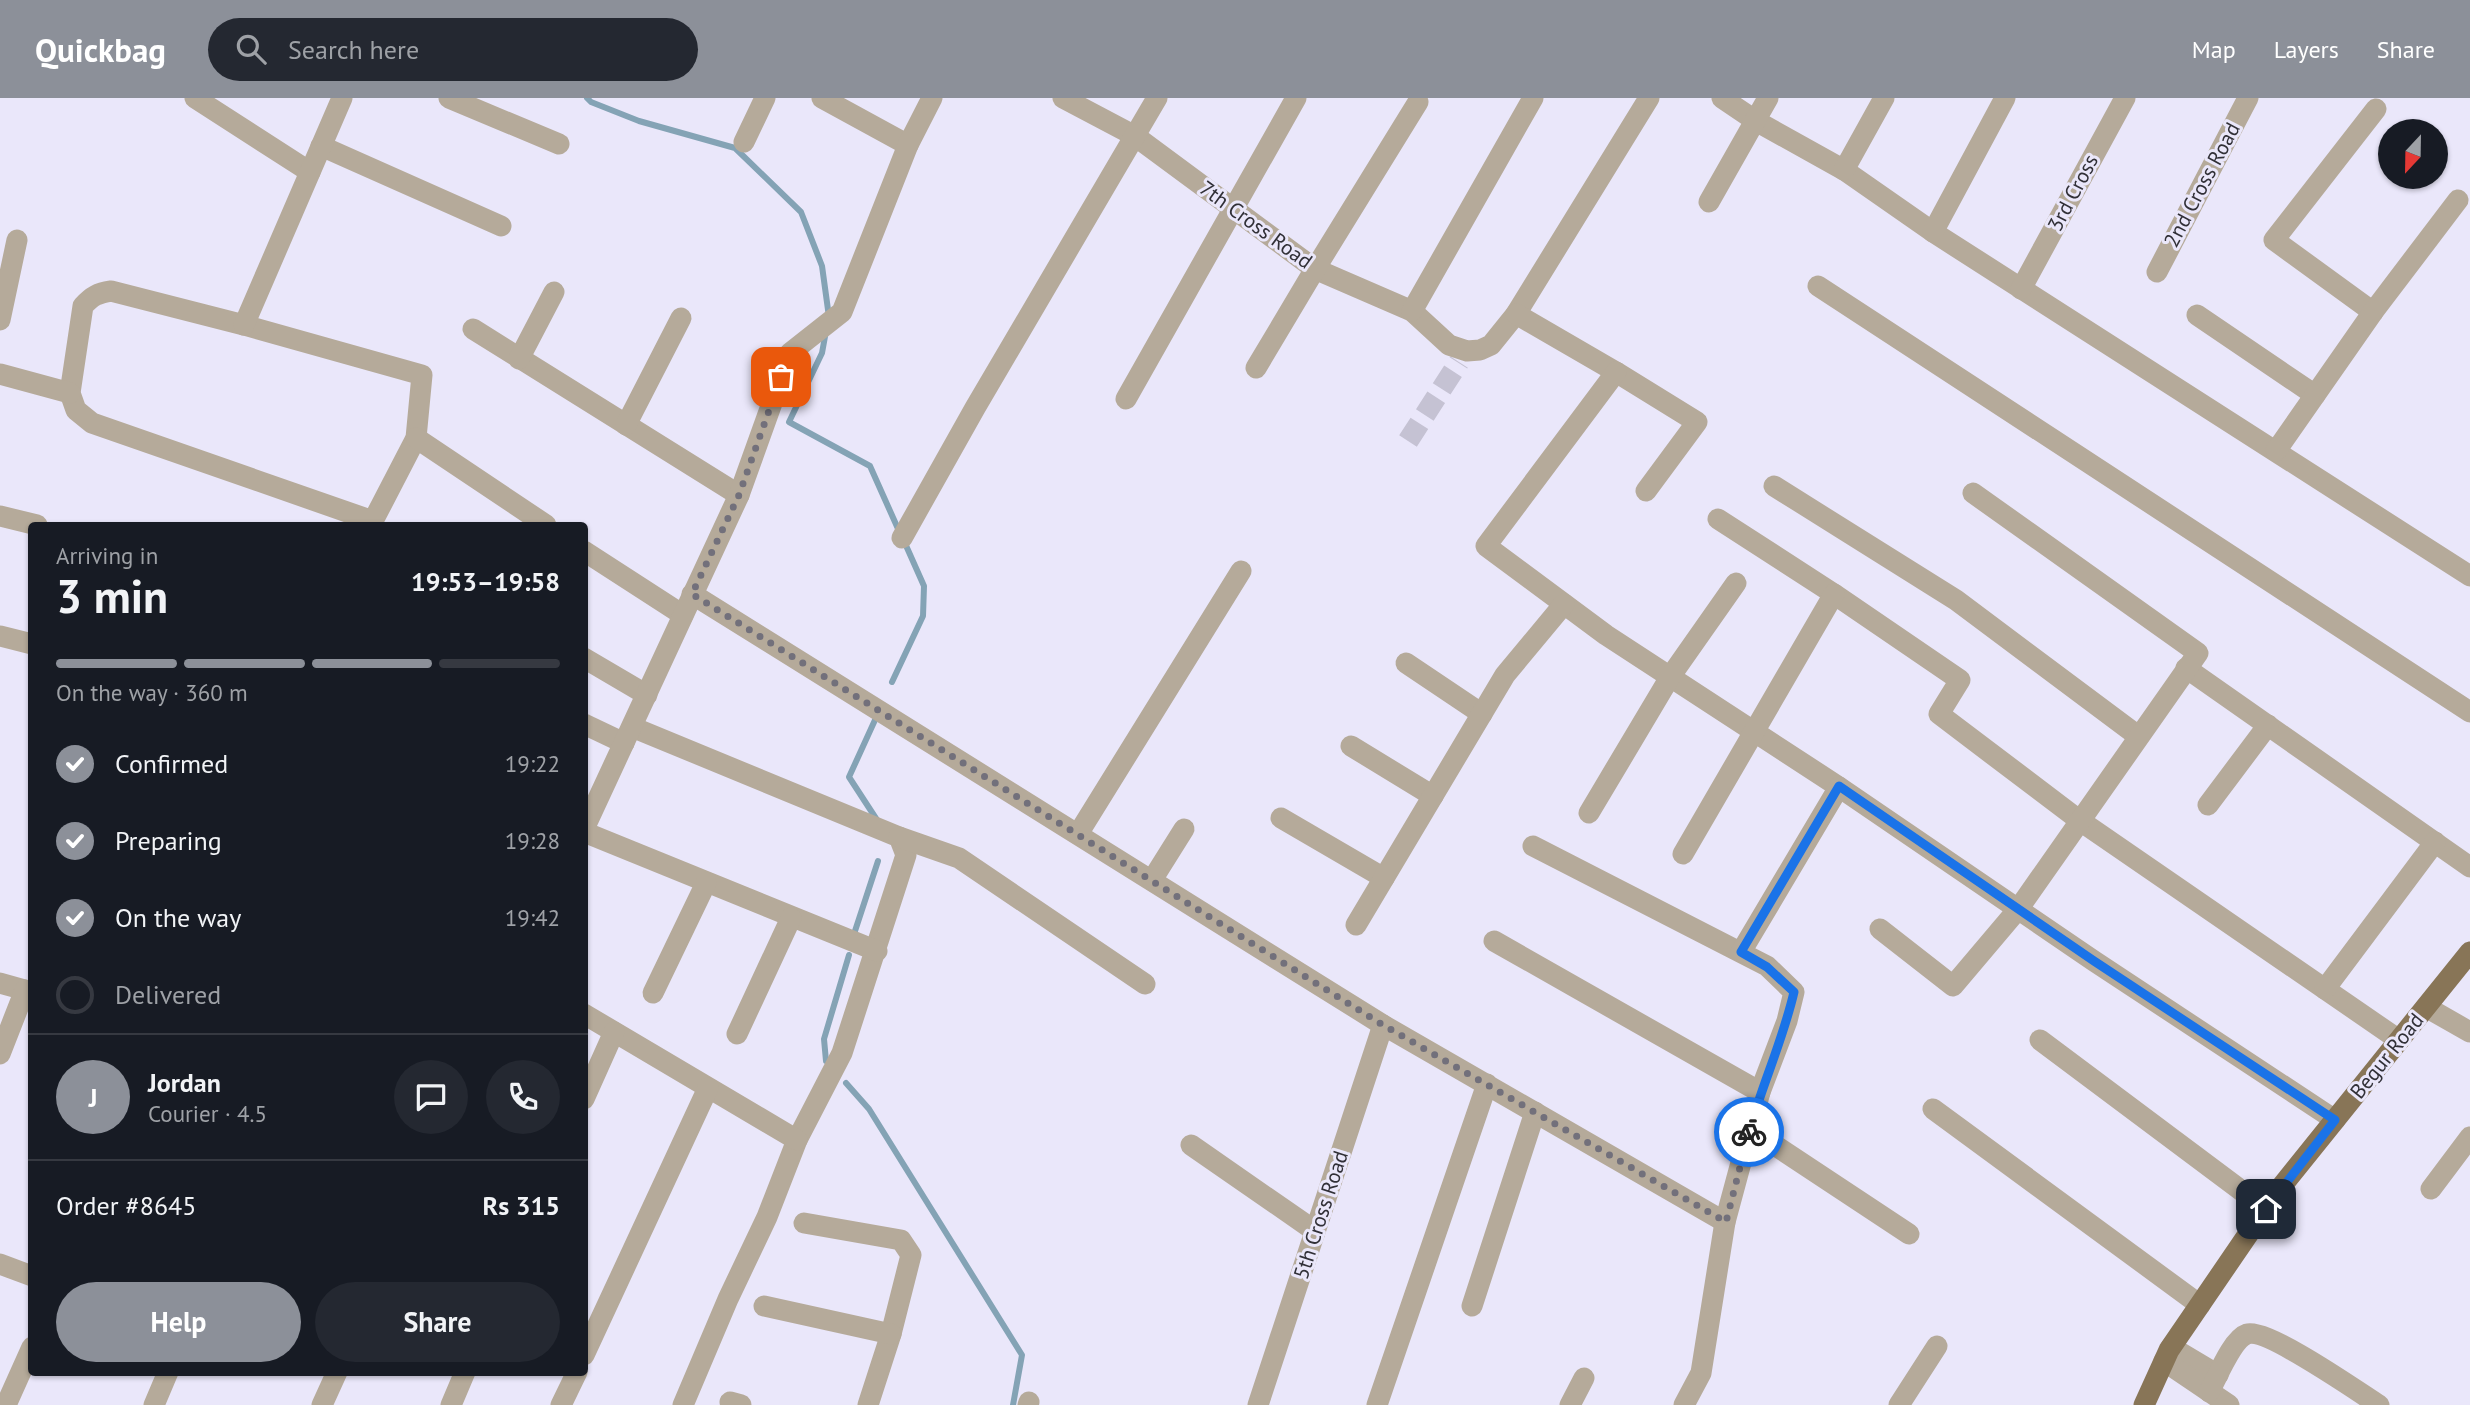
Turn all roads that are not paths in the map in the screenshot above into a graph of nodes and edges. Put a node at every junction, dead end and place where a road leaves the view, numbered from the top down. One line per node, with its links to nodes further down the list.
1 (195, 98): 27 (street)
2 (342, 98): 25 (street)
3 (449, 98): 23 (street)
4 (765, 98): 22 (street)
5 (822, 98): 24 (street)
6 (932, 98): 24 (street)
7 (1063, 98): 21 (street, 7th Cross Road)
8 (1157, 98): 21 (street)
9 (1296, 98): 30 (street)
10 (1533, 98): 39 (street)
11 (1649, 98): 41 (street, 7th Cross Road)
12 (1722, 98): 20 (street)
13 (1768, 98): 20 (street)
14 (1884, 98): 26 (street)
15 (2005, 98): 32 (street)
16 (2125, 98): 37 (street, 3rd Cross)
17 (2248, 98): 35 (street, 2nd Cross Road)
18 (1418, 102): 34 (street)
19 (2376, 109): 40 (street)
20 (1756, 121): 26 (street); 29 (street)
21 (1135, 136): 30 (street, 7th Cross Road); 65 (street)
22 (744, 142)
23 (559, 144)
24 (908, 145): 60 (street)
25 (321, 146): 27 (street); 31 (street)
26 (1844, 170): 32 (street)
27 (310, 172): 45 (street)
28 (2458, 200): 40 (street)
29 (1709, 202)
30 (1232, 208): 34 (street, 7th Cross Road); 53 (street)
31 (500, 226)
32 (1933, 232): 37 (street)
33 (17, 240): 44 (street)
34 (1315, 269): 39 (street, 7th Cross Road); 48 (street)
35 (2157, 272)
36 (1818, 286): 81 (street)
37 (2021, 289): 56 (street)
38 (554, 292): 47 (street)
39 (1412, 311): 41 (street, 7th Cross Road)
40 (2373, 312): 52 (street)
41 (1516, 314): 49 (street)
42 (2197, 315): 52 (street)
43 (681, 318): 54 (street)
44 (0, 320)
45 (244, 324): 51 (street); 55 (street)
46 (473, 329): 47 (street)
47 (519, 359): 54 (street)
48 (1256, 368)
49 (1616, 372): 58 (street); 72 (street)
50 (1, 381): 51 (street)
51 (70, 393): 55 (street)
52 (2315, 395): 56 (street)
53 (1126, 399)
54 (626, 425): 60 (street)
55 (415, 438): 63 (street)
56 (2276, 451): 68 (street)
57 (1774, 486): 87 (street)
58 (1646, 491)
59 (1973, 493): 78 (street)
60 (739, 495): 70 (street)
61 (0, 516): 64 (street)
62 (1718, 519): 71 (street)
63 (532, 521)
64 (28, 523)
65 (902, 538)
66 (588, 554): 73 (street)
67 (1241, 571): 98 (street)
68 (2470, 576)
69 (1736, 583): 79 (street)
70 (692, 594): 73 (street); 98 (street)
71 (1834, 594): 85 (street); 94 (street)
72 (1564, 604): 79 (street); 82 (street)
73 (683, 615): 80 (street)
74 (0, 636): 75 (street)
75 (28, 642)
76 (588, 660): 80 (street)
77 (1406, 663): 82 (street)
78 (2186, 668): 84 (street); 87 (street)
79 (1670, 677): 85 (street); 92 (street)
80 (647, 695): 86 (street)
81 (2470, 712)
82 (1482, 714): 90 (street)
83 (588, 725): 86 (street)
84 (2268, 725): 91 (street); 100 (street)
85 (1753, 733): 89 (street); 102 (street)
86 (628, 735): 95 (street); 99 (street)
87 (2138, 736): 94 (street)
88 (1351, 746): 90 (street)
89 (1839, 786): 107 (street); 113 (street)
90 (1433, 796): 104 (street)
91 (2208, 805)
92 (1589, 813)
93 (1281, 818): 104 (street)
94 (2079, 820): 107 (street); 117 (street)
95 (588, 822)
96 (1184, 829): 105 (street)
97 (588, 833): 106 (street)
98 (1078, 834): 105 (street)
99 (899, 837): 112 (street); 116 (street)
100 (2435, 842): 103 (street); 117 (street)
101 (1532, 846): 113 (street)
102 (1683, 854)
103 (2470, 867)
104 (1384, 878): 109 (street)
105 (1152, 880): 122 (street)
106 (706, 883): 108 (street); 119 (street)
107 (2019, 908): 110 (street); 135 (street)
108 (791, 918): 112 (street); 125 (street)
109 (1356, 925)
110 (1880, 929)
111 (1494, 940): 132 (street)
112 (877, 951): 138 (street)
113 (1741, 952): 132 (street)
114 (2470, 952): 120 (main road, Begur Road)
115 (0, 983): 118 (street)
116 (1145, 984)
117 (2325, 989): 127 (street)
118 (28, 991): 128 (street)
119 (653, 993)
120 (2426, 1007): 124 (street); 127 (main road, Begur Road)
121 (588, 1016): 123 (street)
122 (1383, 1025): 129 (street); 144 (street, 5th Cross Road)
123 (614, 1032): 130 (street); 131 (street)
124 (2470, 1032)
125 (737, 1034)
126 (2040, 1040): 141 (street)
127 (2399, 1040): 135 (main road, Begur Road)
128 (0, 1054)
129 (1487, 1084): 134 (street); 170 (street)
130 (708, 1088): 138 (street); 152 (street)
131 (588, 1090)
132 (1760, 1092): 137 (street)
133 (1933, 1109): 148 (street)
134 (1535, 1112): 142 (street); 150 (street)
135 (2335, 1120): 141 (main road, Begur Road)
136 (2470, 1137): 140 (street)
137 (1748, 1138): 142 (street); 145 (street)
138 (797, 1140): 167 (street)
139 (1191, 1145): 144 (street)
140 (2431, 1189)
141 (2266, 1209): 148 (main road, Begur Road)
142 (1726, 1222): 172 (street)
143 (804, 1223): 151 (street)
144 (1315, 1231): 169 (street, 5th Cross Road)
145 (1909, 1234)
146 (0, 1264): 147 (street)
147 (28, 1274)
148 (2200, 1304): 154 (main road, Begur Road)
149 (764, 1306): 151 (street)
150 (1472, 1306)
151 (891, 1334): 168 (street)
152 (588, 1346)
153 (1937, 1346): 173 (street)
154 (2167, 1354): 161 (street); 174 (main road, Begur Road)
155 (28, 1356): 162 (street)
156 (166, 1376): 163 (street)
157 (335, 1376): 164 (street)
158 (463, 1376): 165 (street)
159 (575, 1376): 166 (street)
160 (1584, 1378): 171 (street)
161 (2214, 1384): 175 (street); 176 (street)
162 (6, 1405)
163 (154, 1405)
164 (322, 1405)
165 (451, 1405)
166 (561, 1405)
167 (683, 1405)
168 (868, 1405)
169 (1258, 1405)
170 (1377, 1405)
171 (1570, 1405)
172 (1684, 1405)
173 (1899, 1405)
174 (2144, 1405)
175 (2228, 1405)
176 (2379, 1405)

